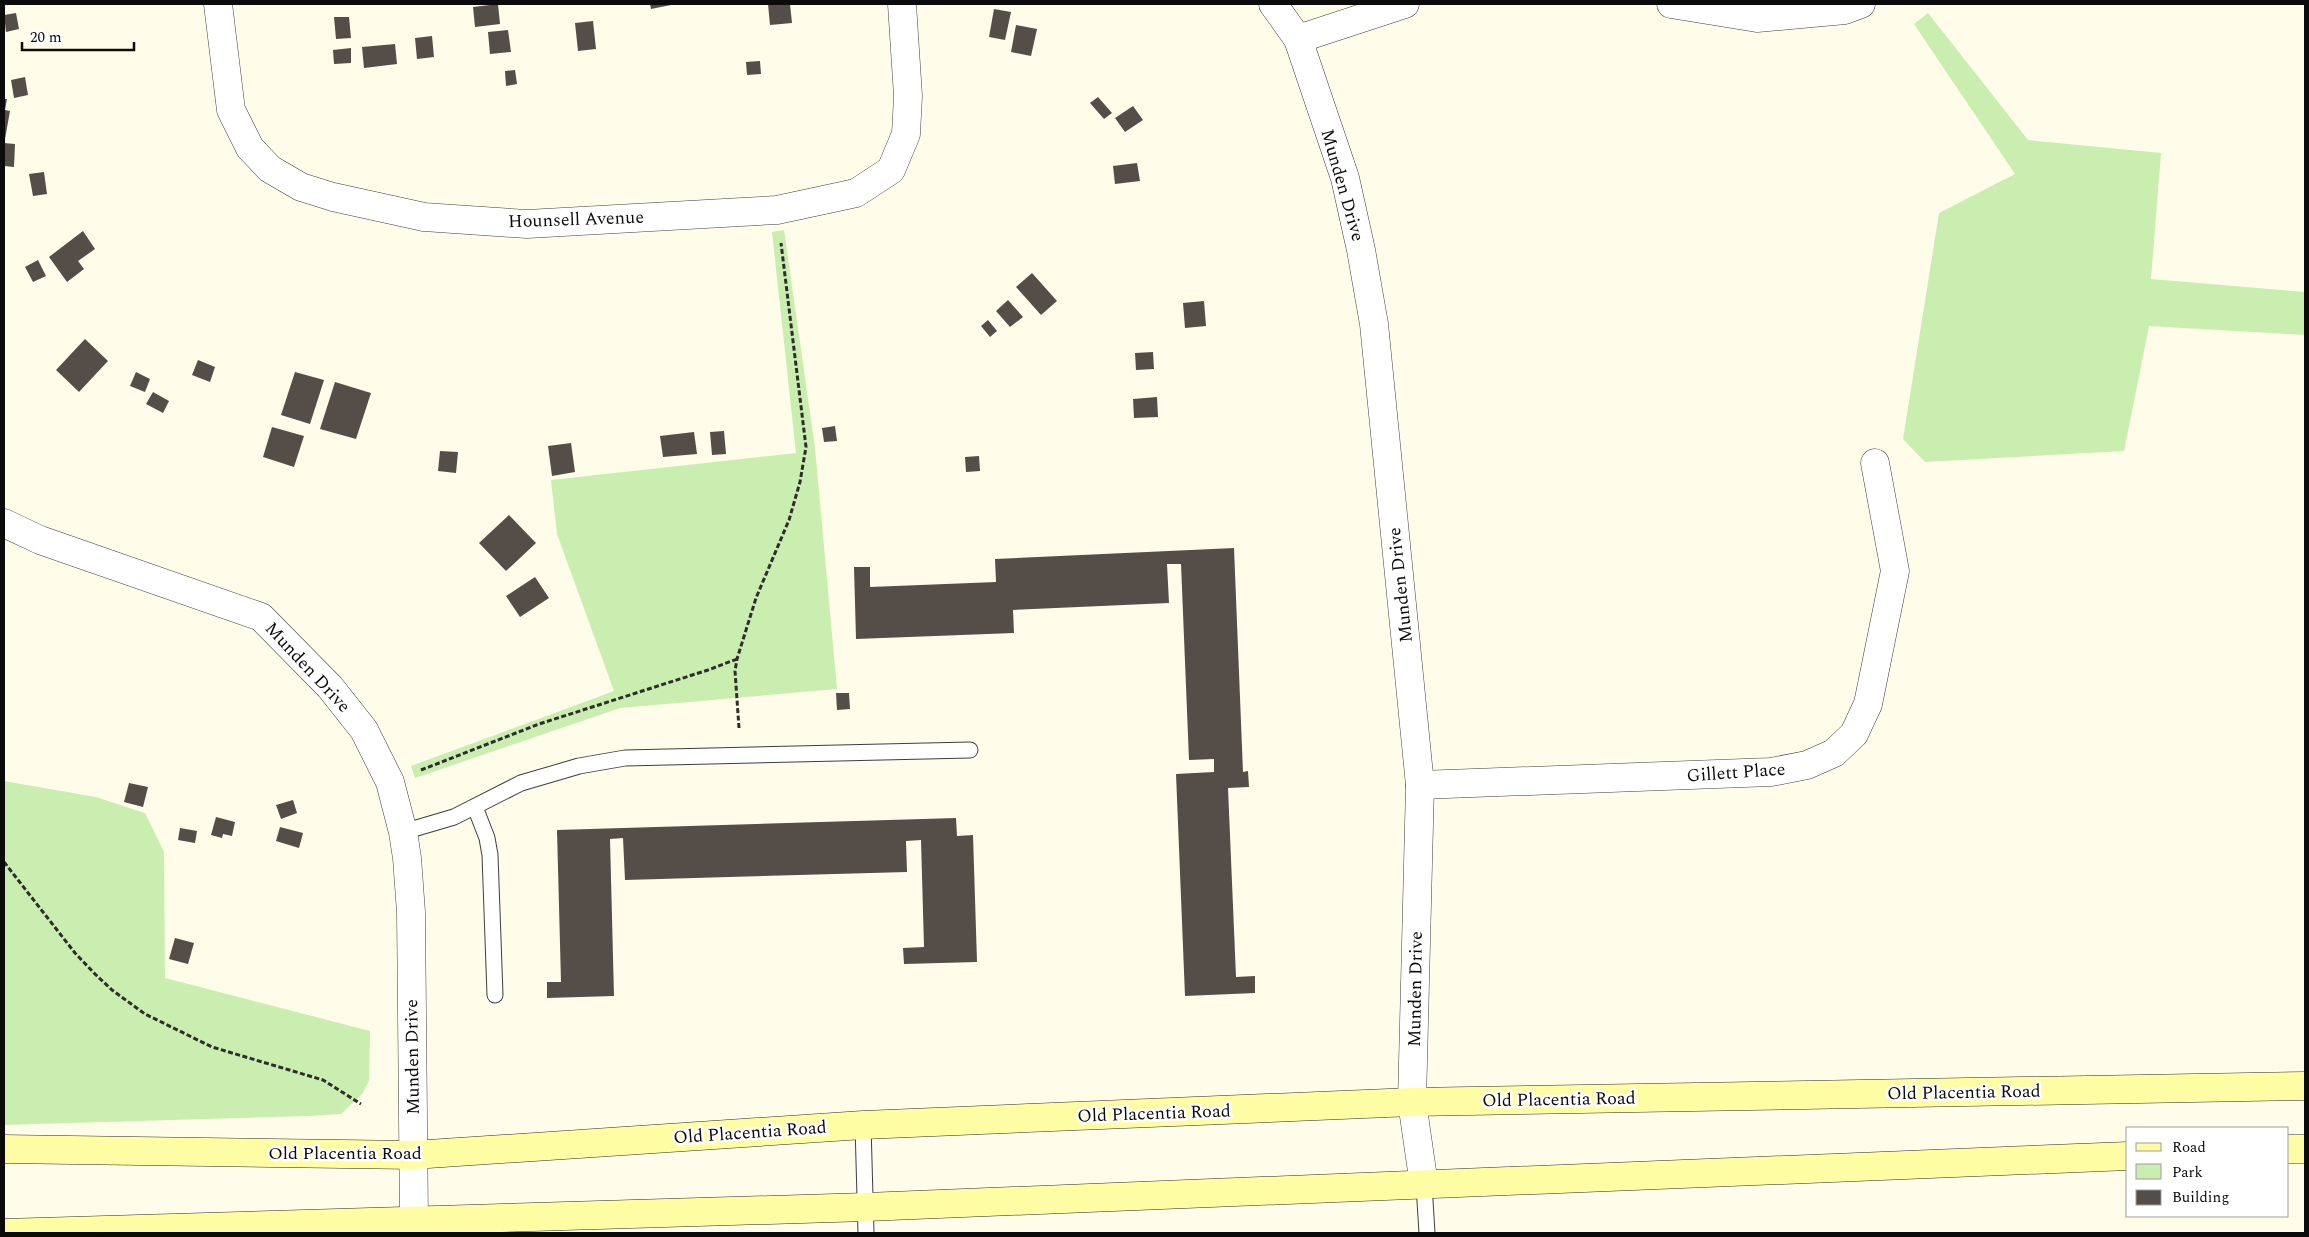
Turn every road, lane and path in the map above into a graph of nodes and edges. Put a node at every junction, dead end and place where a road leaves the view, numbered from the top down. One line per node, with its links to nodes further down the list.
1 (218, 4): 8 (street, Hounsell Avenue)
2 (902, 4): 8 (street, Hounsell Avenue)
3 (1273, 4): 7 (street, Munden Drive)
4 (1405, 4): 7 (street)
5 (1671, 4): 6 (street)
6 (1862, 4)
7 (1298, 39): 15 (street, Munden Drive)
8 (777, 210): 11 (path)
9 (1875, 463): 15 (street, Gillett Place)
10 (4, 523): 14 (street, Munden Drive)
11 (737, 659): 13 (path); 14 (path)
12 (970, 750): 13 (lane)
13 (739, 754): 16 (lane)
14 (390, 782): 17 (street, Munden Drive)
15 (1420, 785): 21 (street, Munden Drive)
16 (475, 807): 17 (lane); 19 (lane)
17 (403, 832): 27 (street, Munden Drive)
18 (4, 862): 22 (path)
19 (494, 995)
20 (2305, 1086): 21 (main road, Old Placentia Road)
21 (1412, 1102): 23 (main road, Old Placentia Road); 29 (street, Munden Drive)
22 (361, 1104)
23 (863, 1125): 27 (main road, Old Placentia Road); 31 (lane)
24 (4, 1149): 27 (main road, Old Placentia Road)
25 (2289, 1149): 26 (main road)
26 (2305, 1149)
27 (413, 1155): 30 (street, Munden Drive)
28 (2126, 1156): 29 (main road)
29 (1424, 1185): 31 (main road); 33 (lane)
30 (414, 1220): 31 (main road); 32 (main road)
31 (866, 1220)
32 (4, 1233)
33 (1427, 1233)

